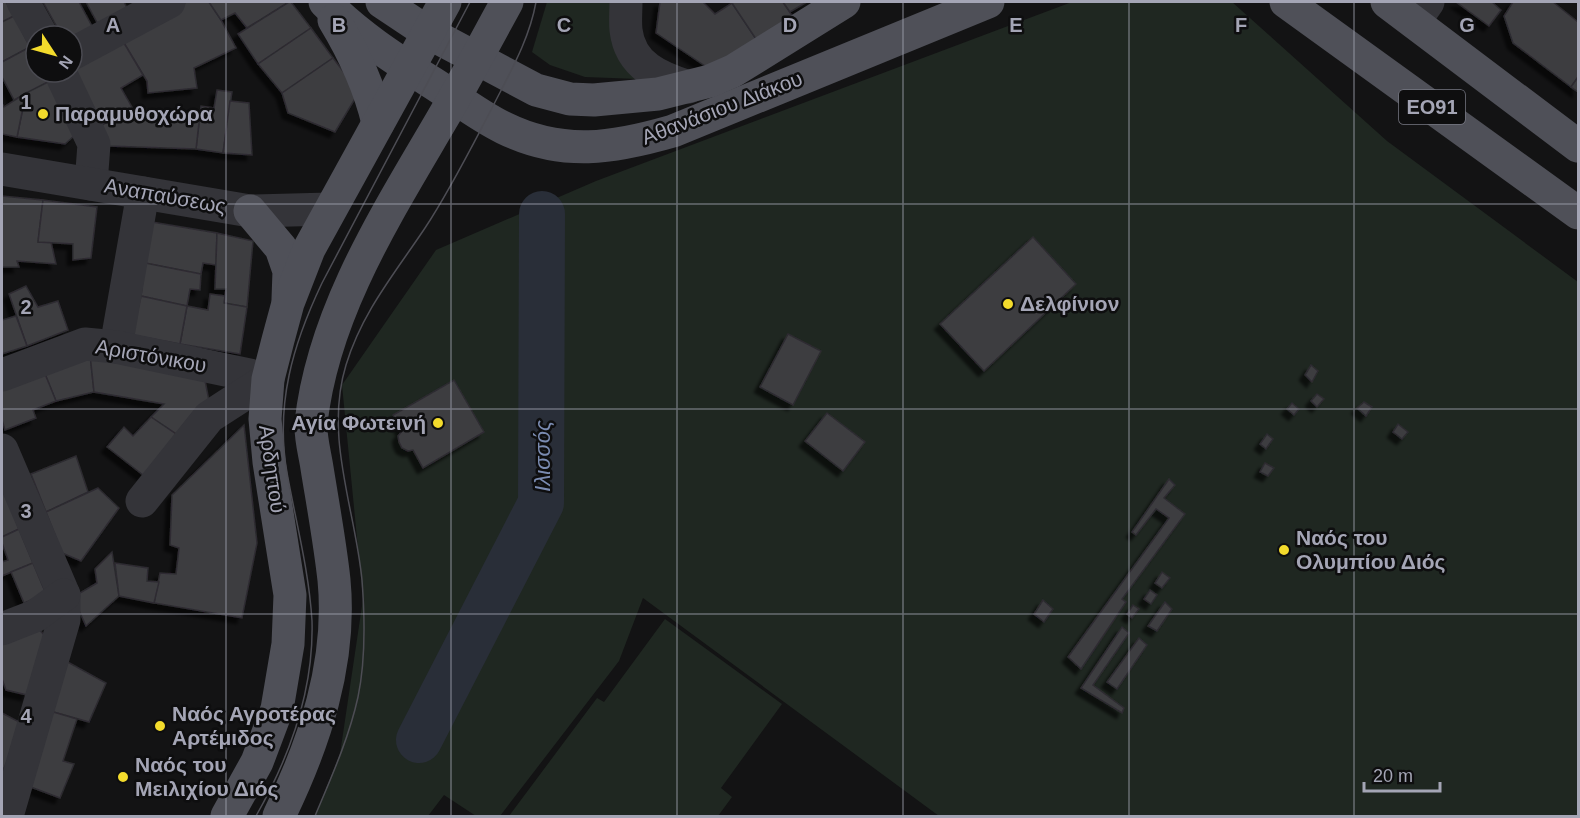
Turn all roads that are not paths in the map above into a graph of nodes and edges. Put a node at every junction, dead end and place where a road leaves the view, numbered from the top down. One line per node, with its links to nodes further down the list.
1 (23, 2): 13 (street)
2 (169, 2): 15 (street)
3 (324, 2): 17 (main road, Αθανάσιου Διάκου); 21 (main road)
4 (382, 2): 14 (main road, Αθανάσιου Διάκου)
5 (445, 2): 14 (main road, Αρδηττού)
6 (507, 2): 16 (main road)
7 (626, 2): 19 (street)
8 (844, 2): 19 (main road, Αθανάσιου Διάκου)
9 (988, 2): 20 (main road, Αθανάσιου Διάκου)
10 (1286, 2): 28 (main road, ΕΟ91)
11 (1387, 2): 12 (main road, ΕΟ91)
12 (1421, 12): 22 (main road, ΕΟ91)
13 (35, 24)
14 (428, 32): 16 (main road, Αθανάσιου Διάκου); 17 (main road, Αρδηττού)
15 (84, 48)
16 (476, 58): 19 (main road, Αθανάσιου Διάκου); 20 (main road)
17 (408, 67): 20 (main road, Αθανάσιου Διάκου); 21 (main road, Αρδηττού)
18 (66, 84): 24 (street)
19 (689, 87)
20 (455, 97): 39 (main road)
21 (378, 123): 26 (main road, Αρδηττού)
22 (1578, 146)
23 (2, 169): 24 (street, Αναπαύσεως)
24 (91, 184): 25 (street, Αναπαύσεως)
25 (143, 193): 27 (street, Αναπαύσεως); 30 (street)
26 (330, 209): 27 (street, Αναπαύσεως); 29 (main road, Αρδηττού)
27 (250, 211): 29 (main road)
28 (1578, 213)
29 (288, 303): 32 (main road, Αρδηττού)
30 (116, 347): 31 (street, Αριστόνικου); 32 (street, Αριστόνικου)
31 (2, 375)
32 (268, 379): 34 (street); 38 (main road, Αρδηττού)
33 (2, 450): 35 (street)
34 (142, 501)
35 (64, 595): 36 (street); 37 (street)
36 (2, 630)
37 (7, 816)
38 (227, 816)
39 (279, 816)

